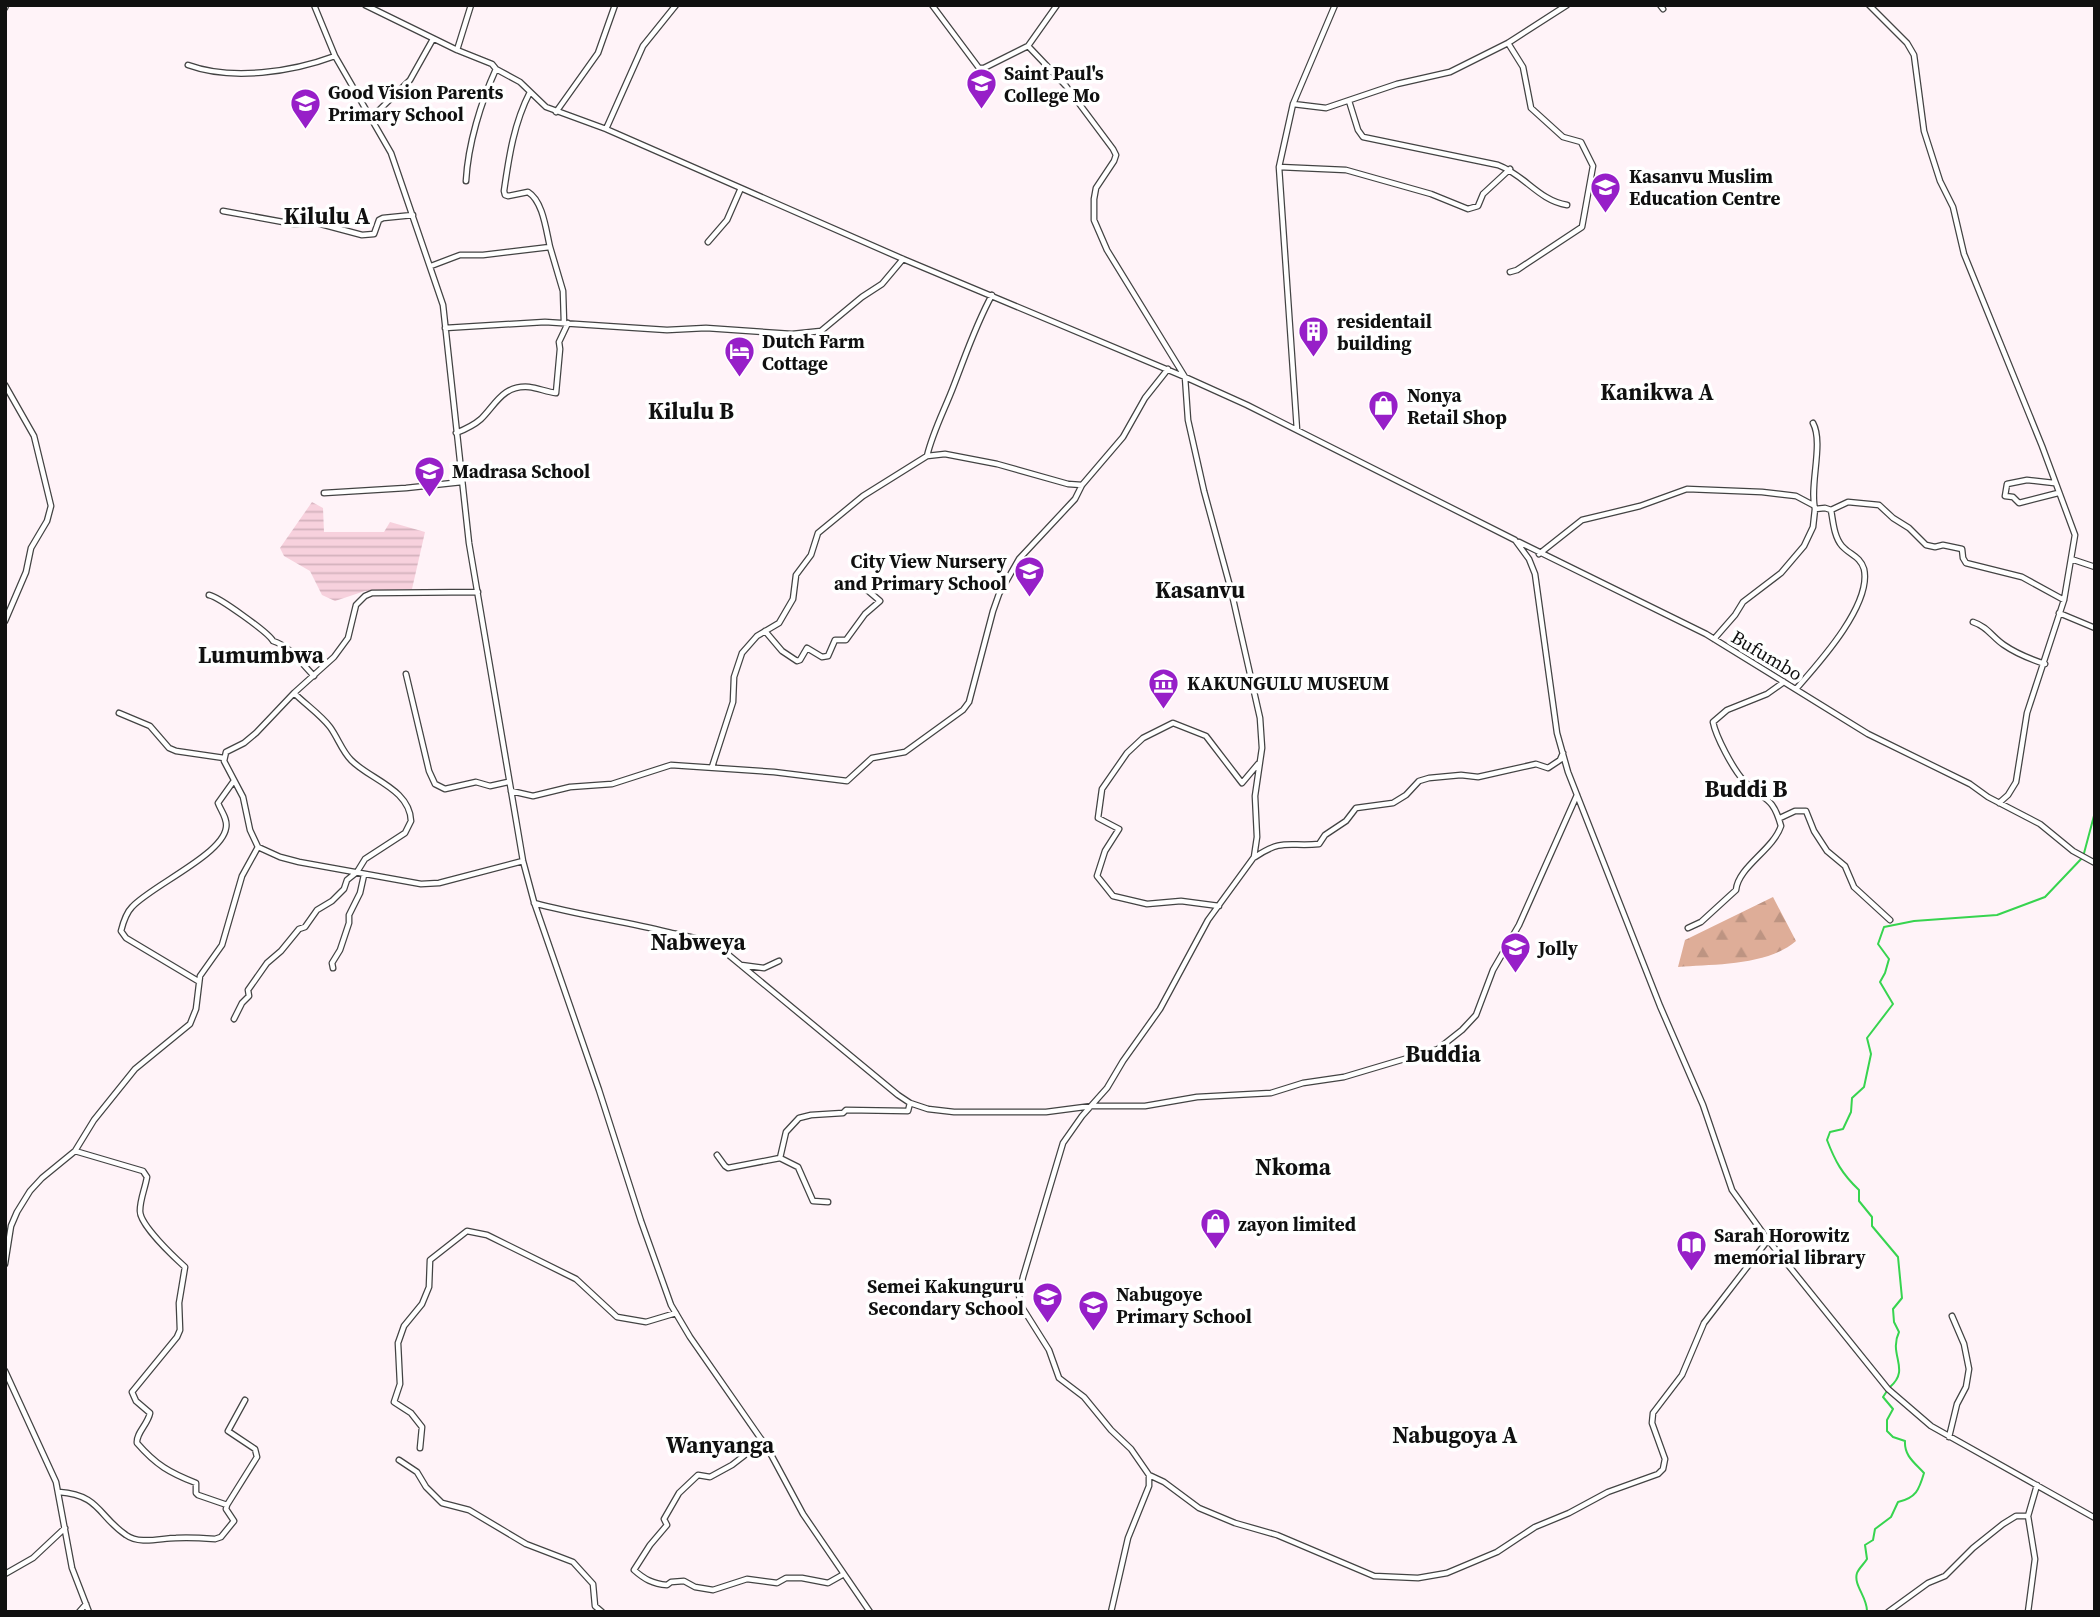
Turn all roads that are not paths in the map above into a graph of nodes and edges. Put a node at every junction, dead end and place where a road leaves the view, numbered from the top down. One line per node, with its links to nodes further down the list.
1 (314, 5): 16 (street)
2 (365, 5): 11 (street, Bufumbo)
3 (471, 5): 15 (street)
4 (615, 5): 22 (street)
5 (676, 5): 24 (street)
6 (932, 5): 14 (street)
7 (1057, 5): 14 (street)
8 (1335, 5): 21 (street)
9 (1567, 5): 13 (street)
10 (1868, 5): 48 (street)
11 (372, 7): 12 (street, Bufumbo)
12 (433, 39): 15 (street, Bufumbo); 23 (street)
13 (1508, 43): 20 (street); 36 (street)
14 (1028, 47): 41 (street)
15 (457, 51): 18 (street, Bufumbo)
16 (335, 55): 17 (street); 23 (street)
17 (188, 65)
18 (496, 69): 19 (street, Bufumbo); 27 (street)
19 (530, 92): 22 (street, Bufumbo); 33 (street)
20 (1349, 101): 21 (street); 26 (street)
21 (1293, 104): 25 (street)
22 (556, 112): 24 (street, Bufumbo)
23 (372, 117): 31 (street)
24 (606, 129): 28 (street, Bufumbo)
25 (1279, 167): 26 (street); 44 (street)
26 (1510, 169): 29 (street)
27 (466, 181)
28 (741, 188): 32 (street); 34 (street, Bufumbo)
29 (1567, 205)
30 (223, 211): 31 (street)
31 (414, 215): 35 (street)
32 (708, 242)
33 (550, 247): 35 (street); 38 (street)
34 (903, 259): 37 (street, Bufumbo); 38 (street)
35 (431, 266): 39 (street)
36 (1510, 272)
37 (992, 295): 40 (street, Bufumbo); 46 (street)
38 (566, 323): 39 (street); 45 (street)
39 (445, 328): 45 (street)
40 (1168, 369): 41 (street, Bufumbo); 49 (street)
41 (1185, 377): 44 (street, Bufumbo); 77 (street)
42 (5, 385): 63 (street)
43 (1813, 423): 52 (street)
44 (1297, 430): 54 (street, Bufumbo)
45 (456, 433): 47 (street)
46 (927, 456): 49 (street); 66 (street)
47 (462, 482): 51 (street); 59 (street)
48 (2055, 484): 50 (street); 50 (street)
49 (1082, 485): 78 (street)
50 (2057, 492): 56 (street)
51 (324, 493)
52 (1814, 507): 53 (street); 55 (street); 67 (street)
53 (1831, 510): 61 (street); 72 (street)
54 (1515, 540): 55 (street, Bufumbo); 75 (street)
55 (1539, 554): 67 (street, Bufumbo)
56 (2071, 559): 57 (street); 61 (street)
57 (2095, 567)
58 (866, 589): 66 (street)
59 (478, 592): 70 (street); 80 (street)
60 (209, 595): 70 (street)
61 (2064, 600): 62 (street)
62 (2059, 613): 65 (street); 68 (street)
63 (5, 621)
64 (1973, 622): 68 (street)
65 (2095, 628)
66 (765, 631): 78 (street)
67 (1714, 639): 71 (street, Bufumbo)
68 (2045, 664): 83 (street)
69 (406, 674): 80 (street)
70 (314, 676): 73 (street)
71 (1784, 682): 72 (street, Bufumbo); 84 (street)
72 (1796, 689): 83 (street, Bufumbo)
73 (294, 693): 76 (street); 91 (street)
74 (120, 713): 76 (street)
75 (1563, 752): 82 (street); 86 (street)
76 (224, 758): 79 (street)
77 (1259, 762): 85 (street); 94 (street)
78 (712, 767): 81 (street)
79 (233, 782): 87 (street); 100 (street)
80 (509, 782): 81 (street)
81 (510, 791): 89 (street)
82 (1577, 795): 103 (street); 110 (street)
83 (1999, 803): 90 (street, Bufumbo)
84 (1780, 818): 95 (street); 96 (street)
85 (1257, 837): 86 (street); 88 (street)
86 (1271, 846): 88 (street)
87 (258, 847): 91 (street); 100 (street)
88 (1255, 857): 94 (street)
89 (523, 861): 92 (street); 93 (street)
90 (2095, 863)
91 (357, 872): 92 (street); 101 (street)
92 (364, 875): 99 (street)
93 (534, 902): 98 (street); 112 (street)
94 (1220, 906): 103 (street)
95 (1890, 920)
96 (1688, 928)
97 (779, 961): 98 (street)
98 (740, 965): 102 (street)
99 (333, 968)
100 (198, 981): 106 (street)
101 (234, 1018)
102 (910, 1103): 104 (street); 108 (street)
103 (1092, 1106): 104 (street); 105 (street)
104 (1077, 1109): 105 (street)
105 (1076, 1125): 120 (street)
106 (75, 1151): 111 (street); 123 (street)
107 (717, 1155): 108 (street)
108 (780, 1158): 109 (street)
109 (828, 1202)
110 (1768, 1240): 116 (street); 120 (street)
111 (5, 1264)
112 (676, 1313): 117 (street); 118 (street)
113 (1952, 1316): 116 (street)
114 (5, 1371): 122 (street)
115 (245, 1400): 123 (street)
116 (1948, 1437): 121 (street)
117 (763, 1441): 128 (street); 128 (street)
118 (420, 1448)
119 (399, 1460): 132 (street)
120 (1149, 1475): 134 (street)
121 (2037, 1485): 124 (street); 125 (street)
122 (59, 1492): 123 (street); 126 (street)
123 (226, 1505)
124 (2028, 1516): 135 (street); 136 (street)
125 (2095, 1518)
126 (66, 1528): 127 (street); 129 (street)
127 (5, 1574)
128 (844, 1574): 133 (street)
129 (87, 1604): 130 (street); 131 (street)
130 (79, 1612)
131 (89, 1612)
132 (602, 1612)
133 (870, 1612)
134 (1111, 1612)
135 (1888, 1612)
136 (2028, 1612)

